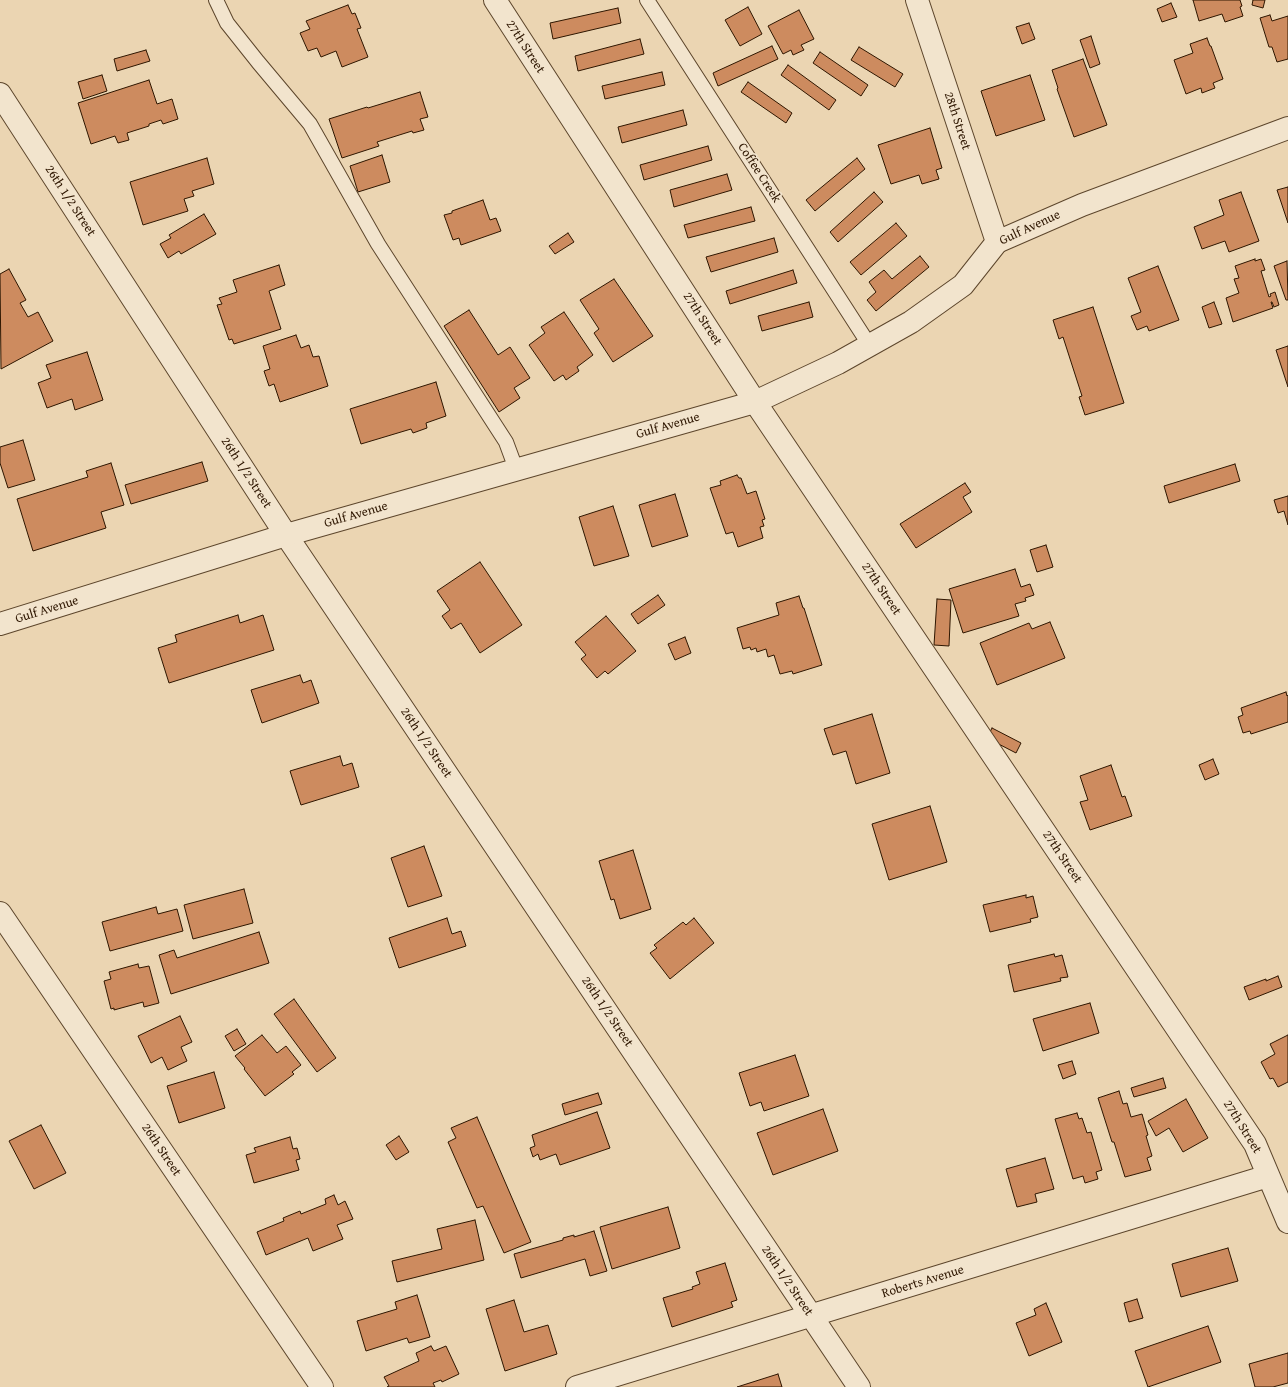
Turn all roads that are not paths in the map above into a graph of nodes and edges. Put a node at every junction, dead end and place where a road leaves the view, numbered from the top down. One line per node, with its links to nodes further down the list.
1 (216, 0): 10 (lane)
2 (495, 0): 9 (street, 27th Street)
3 (647, 0): 8 (lane, Coffee Creek)
4 (917, 0): 7 (street, 28th Street)
5 (0, 94): 11 (street, 26th 1/2 Street)
6 (1288, 128): 7 (street, Gulf Avenue)
7 (997, 242): 8 (street, Gulf Avenue)
8 (870, 346): 9 (street, Gulf Avenue)
9 (755, 402): 10 (street, Gulf Avenue); 14 (street, 27th Street)
10 (516, 469): 11 (street, Gulf Avenue)
11 (286, 535): 12 (street, Gulf Avenue); 16 (street, 26th 1/2 Street)
12 (0, 624)
13 (0, 913): 17 (street, 26th Street)
14 (1268, 1176): 15 (street); 16 (street, Roberts Avenue)
15 (1288, 1222)
16 (811, 1316): 18 (street, Roberts Avenue); 19 (street, 26th 1/2 Street)
17 (322, 1387)
18 (577, 1387)
19 (859, 1387)

